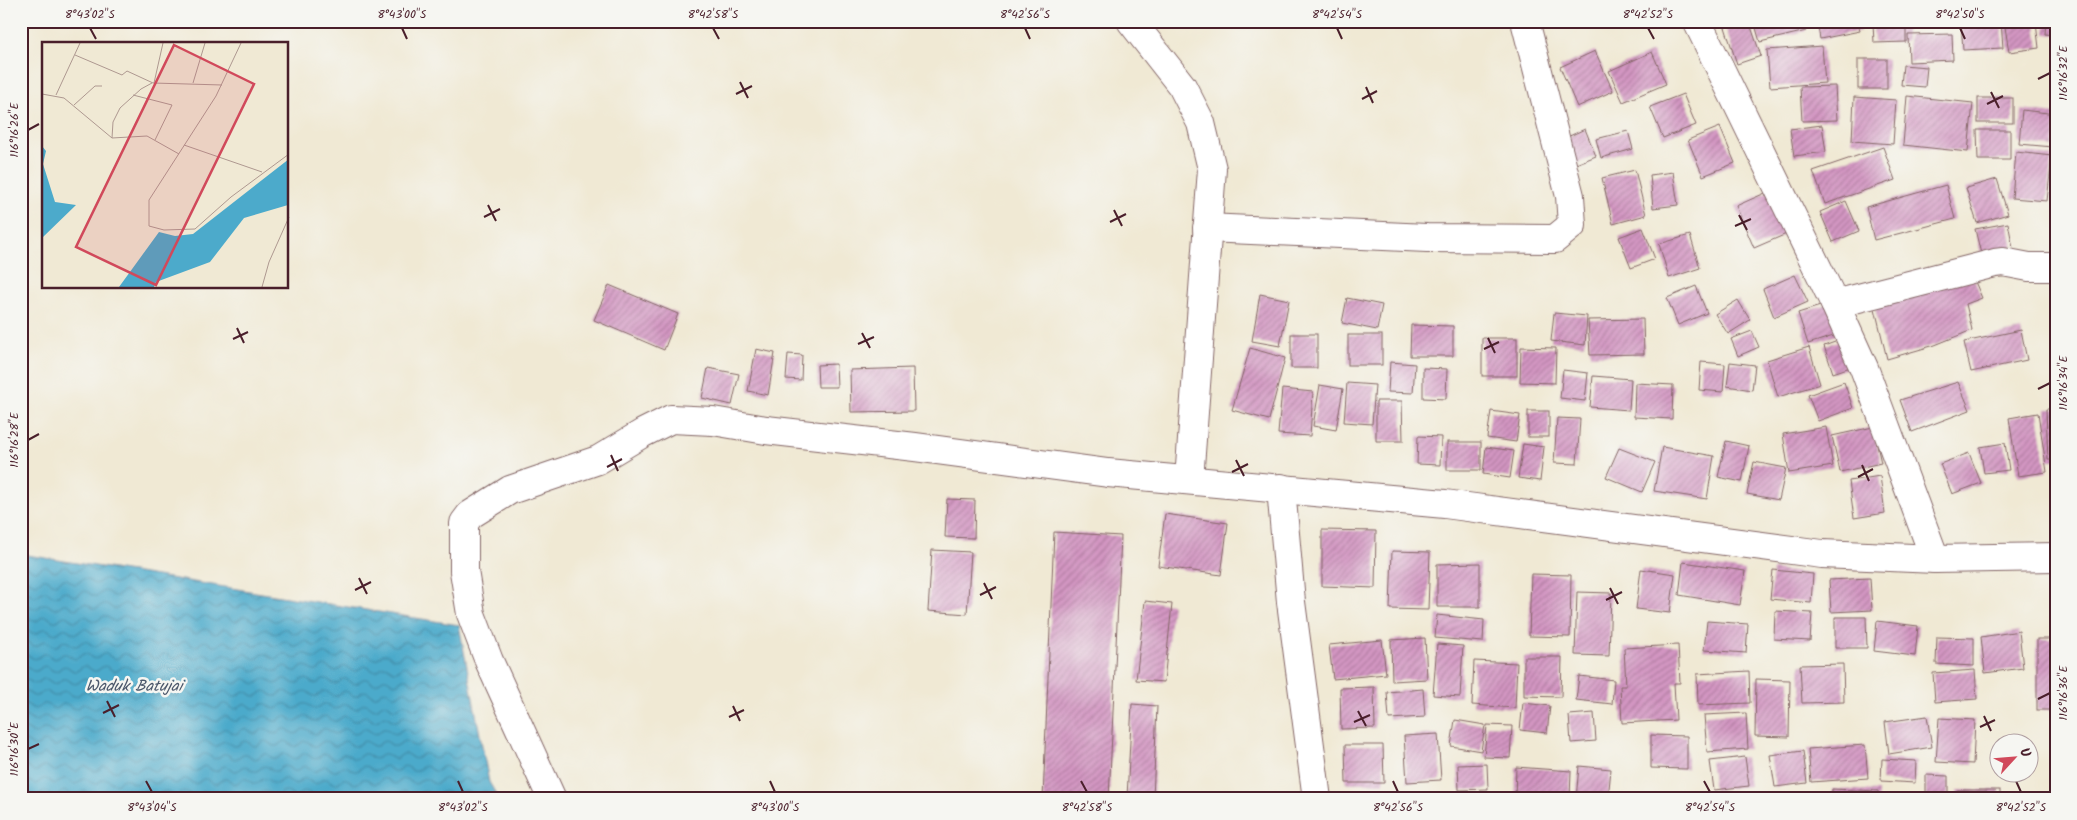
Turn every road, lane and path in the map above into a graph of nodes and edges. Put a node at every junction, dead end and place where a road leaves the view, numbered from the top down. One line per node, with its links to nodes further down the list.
1 (1131, 21): 4 (street)
2 (1525, 21): 4 (street)
3 (1697, 21): 6 (street)
4 (1207, 228): 7 (street)
5 (2056, 267): 6 (street)
6 (1835, 304): 10 (street)
7 (1189, 480): 8 (street); 11 (street)
8 (1281, 488): 10 (street); 12 (street)
9 (2056, 557): 10 (street)
10 (1936, 559)
11 (552, 799)
12 (1317, 799)

